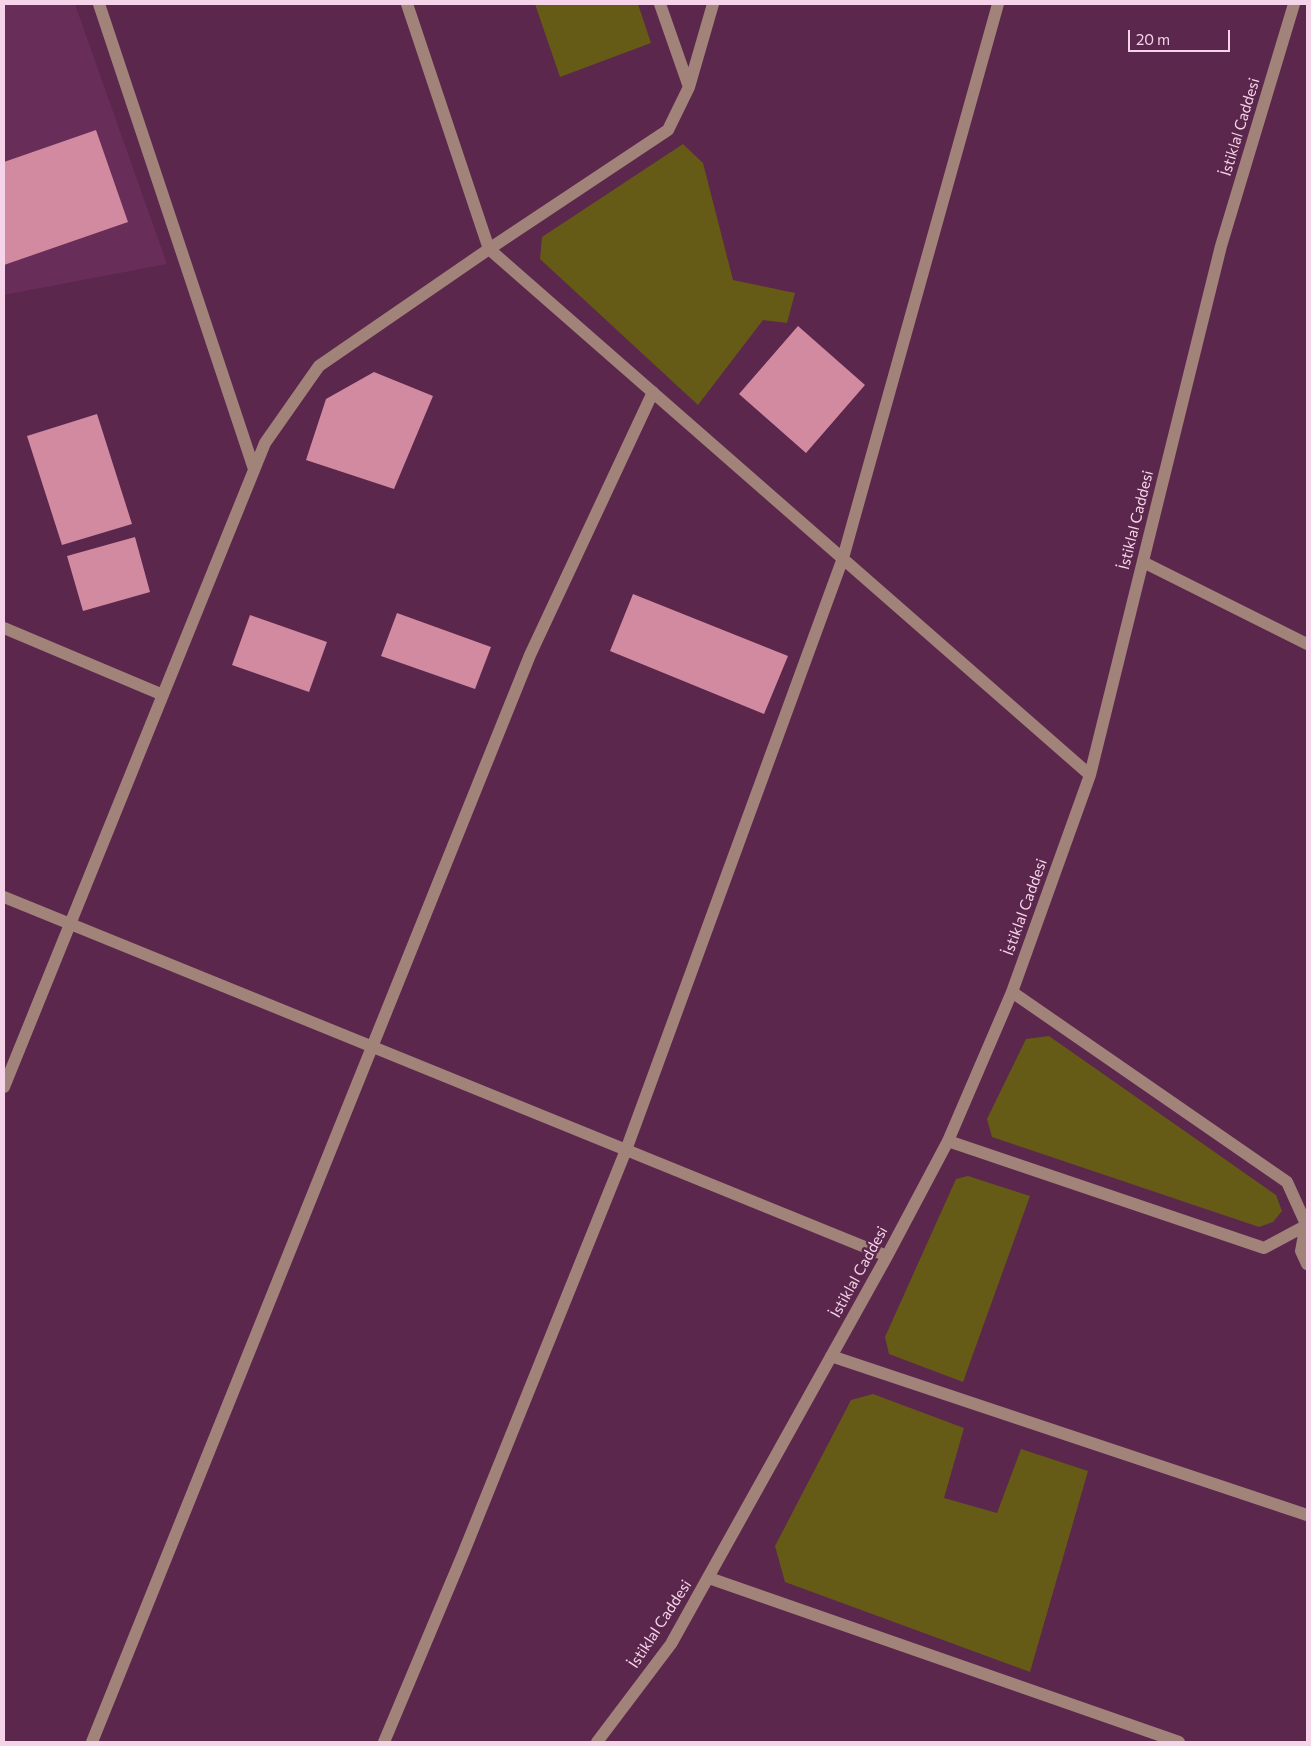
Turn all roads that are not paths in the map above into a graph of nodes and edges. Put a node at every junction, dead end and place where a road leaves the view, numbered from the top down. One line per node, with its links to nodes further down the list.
1 (99, 4): 10 (street)
2 (408, 4): 8 (street)
3 (660, 4): 7 (street)
4 (713, 4): 7 (street)
5 (998, 4): 11 (street)
6 (1294, 4): 12 (street, İstiklal Caddesi)
7 (689, 87): 8 (street)
8 (490, 249): 9 (street); 10 (street)
9 (653, 392): 11 (street); 20 (street)
10 (254, 468): 15 (street)
11 (843, 558): 16 (street); 23 (street)
12 (1142, 562): 14 (street); 16 (street, İstiklal Caddesi)
13 (4, 628): 15 (street)
14 (1307, 644)
15 (163, 695): 18 (street)
16 (1090, 775): 19 (street, İstiklal Caddesi)
17 (4, 897): 18 (street)
18 (70, 924): 20 (street); 21 (street)
19 (1012, 992): 22 (street, İstiklal Caddesi); 25 (street)
20 (373, 1047): 23 (street); 31 (street)
21 (4, 1087)
22 (948, 1141): 25 (street); 26 (street, İstiklal Caddesi)
23 (626, 1150): 26 (street); 32 (street)
24 (1307, 1209): 25 (street)
25 (1306, 1225): 27 (street)
26 (887, 1256): 28 (street, İstiklal Caddesi)
27 (1307, 1264)
28 (831, 1356): 29 (street); 30 (street, İstiklal Caddesi)
29 (1307, 1515)
30 (708, 1578): 33 (street, İstiklal Caddesi); 34 (street)
31 (92, 1742)
32 (384, 1742)
33 (597, 1742)
34 (1179, 1742)

